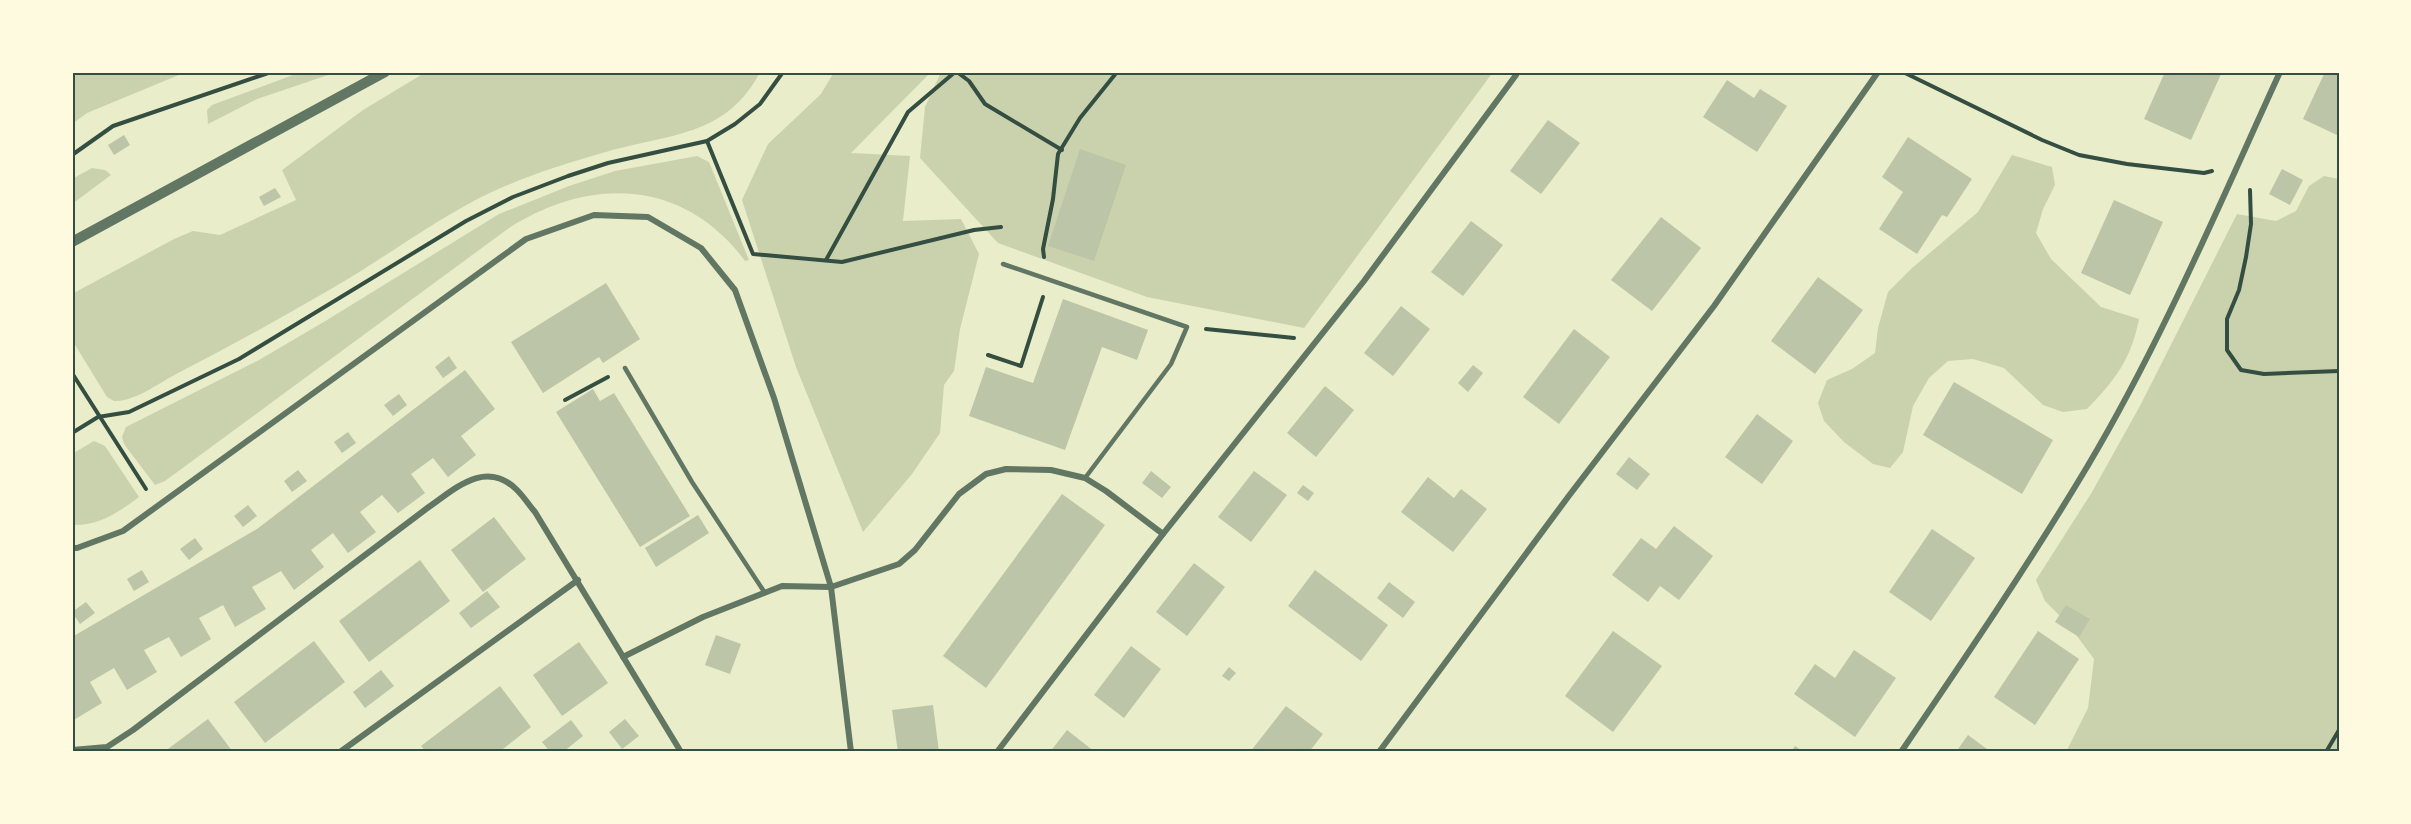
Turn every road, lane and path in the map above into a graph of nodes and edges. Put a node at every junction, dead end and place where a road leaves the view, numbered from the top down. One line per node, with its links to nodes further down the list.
1 (272, 72): 12 (path)
2 (385, 72): 15 (street)
3 (783, 72): 10 (path)
4 (956, 72): 11 (path); 16 (path)
5 (1118, 72): 11 (path)
6 (1878, 72): 42 (street)
7 (1903, 72): 13 (path)
8 (2280, 72): 13 (street)
9 (1516, 75): 20 (street)
10 (707, 141): 16 (path); 26 (path)
11 (1062, 150): 18 (path)
12 (72, 155)
13 (2231, 179): 23 (path); 43 (street)
14 (1001, 227): 16 (path)
15 (72, 242)
16 (826, 260)
17 (1003, 264): 18 (lane)
18 (1048, 280): 19 (lane); 21 (path)
19 (1187, 327): 20 (path); 28 (lane)
20 (1310, 348): 30 (street)
21 (988, 355)
22 (625, 368): 25 (path); 34 (lane)
23 (2339, 371)
24 (72, 373): 26 (path)
25 (565, 400)
26 (98, 417): 27 (path); 29 (path)
27 (72, 434)
28 (1085, 478): 30 (street); 33 (street)
29 (158, 507): 31 (street); 33 (street)
30 (1163, 534): 41 (street)
31 (72, 548)
32 (578, 580): 35 (street); 37 (street); 38 (street)
33 (831, 587): 34 (street); 40 (street)
34 (765, 592): 35 (street)
35 (623, 657): 39 (street)
36 (2339, 730): 44 (path)
37 (72, 750)
38 (340, 752)
39 (681, 752)
40 (851, 752)
41 (997, 752)
42 (1379, 752)
43 (1901, 752)
44 (2326, 752)

